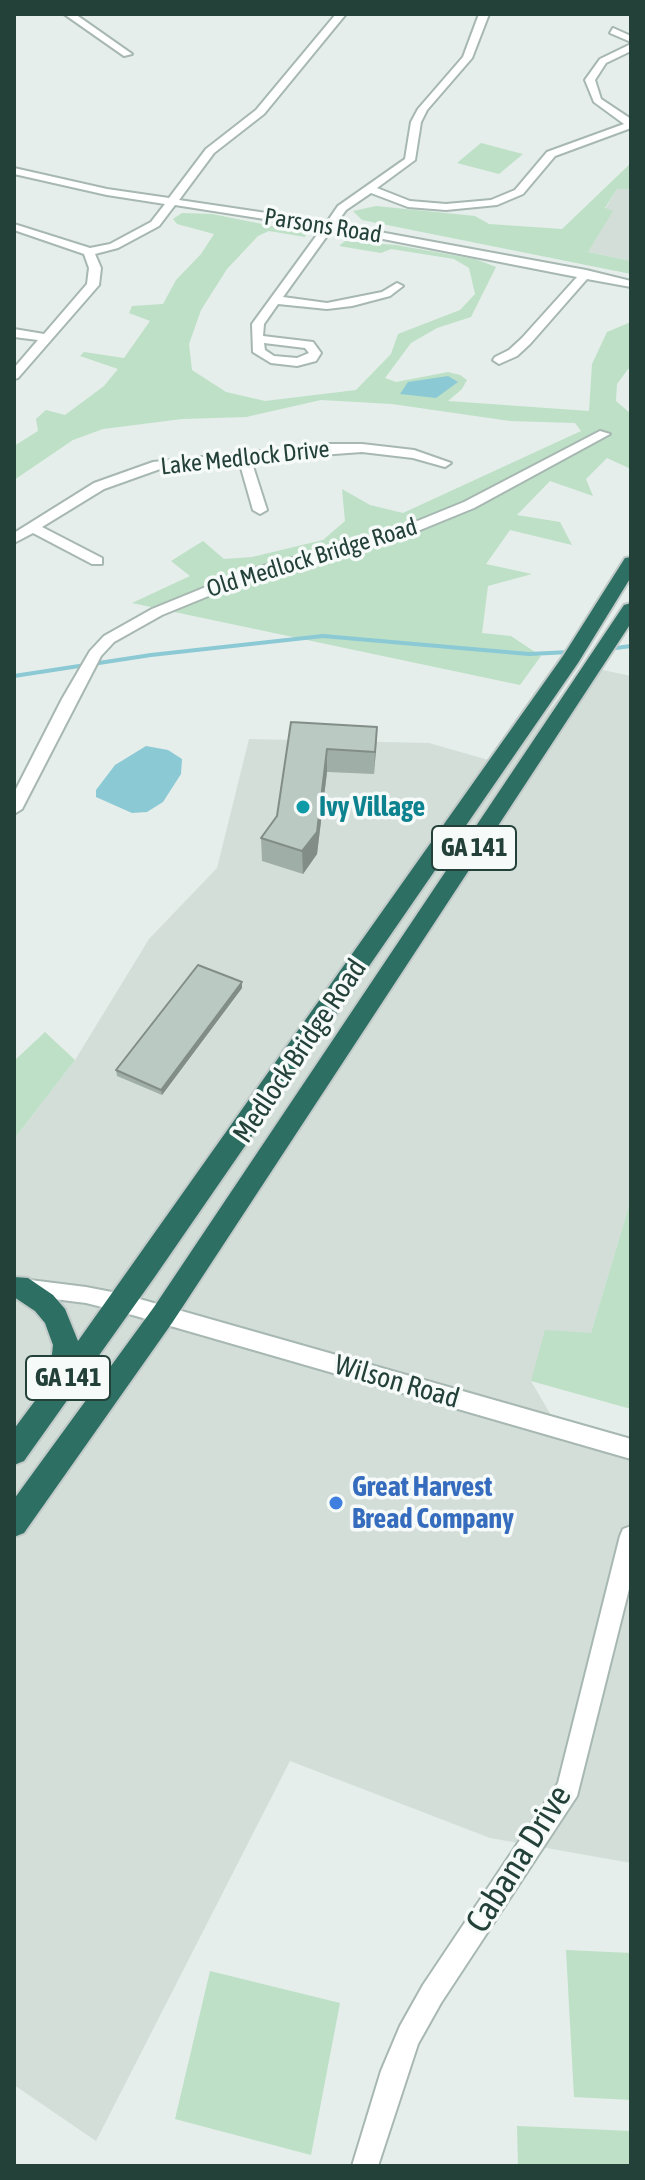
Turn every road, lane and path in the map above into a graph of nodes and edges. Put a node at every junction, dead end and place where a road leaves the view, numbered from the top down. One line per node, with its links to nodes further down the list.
1 (69, 14): 7 (street)
2 (341, 14): 11 (street)
3 (484, 14): 10 (street)
4 (613, 31): 5 (street)
5 (631, 39)
6 (631, 47): 8 (street)
7 (127, 54)
8 (631, 124): 10 (street)
9 (14, 171): 11 (street, Parsons Road)
10 (371, 189): 12 (street)
11 (172, 203): 12 (street, Parsons Road); 14 (street)
12 (327, 225): 15 (street, Parsons Road); 18 (street)
13 (14, 227): 14 (street)
14 (89, 252): 20 (street)
15 (586, 273): 16 (street, Parsons Road); 22 (street)
16 (631, 284)
17 (397, 286): 18 (street)
18 (275, 300): 21 (street)
19 (14, 333): 20 (street)
20 (47, 338): 23 (street)
21 (257, 339)
22 (499, 360)
23 (14, 375)
24 (604, 434): 33 (street, Old Medlock Bridge Road)
25 (244, 456): 26 (street, Lake Medlock Drive); 27 (street); 28 (street, Lake Medlock Drive)
26 (445, 463)
27 (260, 510)
28 (34, 528): 29 (street, Lake Medlock Drive); 30 (street)
29 (14, 539)
30 (97, 561)
31 (631, 562): 35 (highway, Medlock Bridge Road / GA 141)
32 (631, 609): 36 (highway, Medlock Bridge Road / GA 141)
33 (14, 809)
34 (16, 1286): 35 (street); 37 (highway)
35 (122, 1303): 36 (street); 37 (highway, Medlock Bridge Road / GA 141)
36 (163, 1315): 38 (street, Wilson Road); 40 (highway, Medlock Bridge Road / GA 141)
37 (62, 1387): 39 (highway, Medlock Bridge Road / GA 141)
38 (631, 1449)
39 (14, 1452)
40 (14, 1523)
41 (631, 1536): 42 (street, Cabana Drive)
42 (365, 2166)

